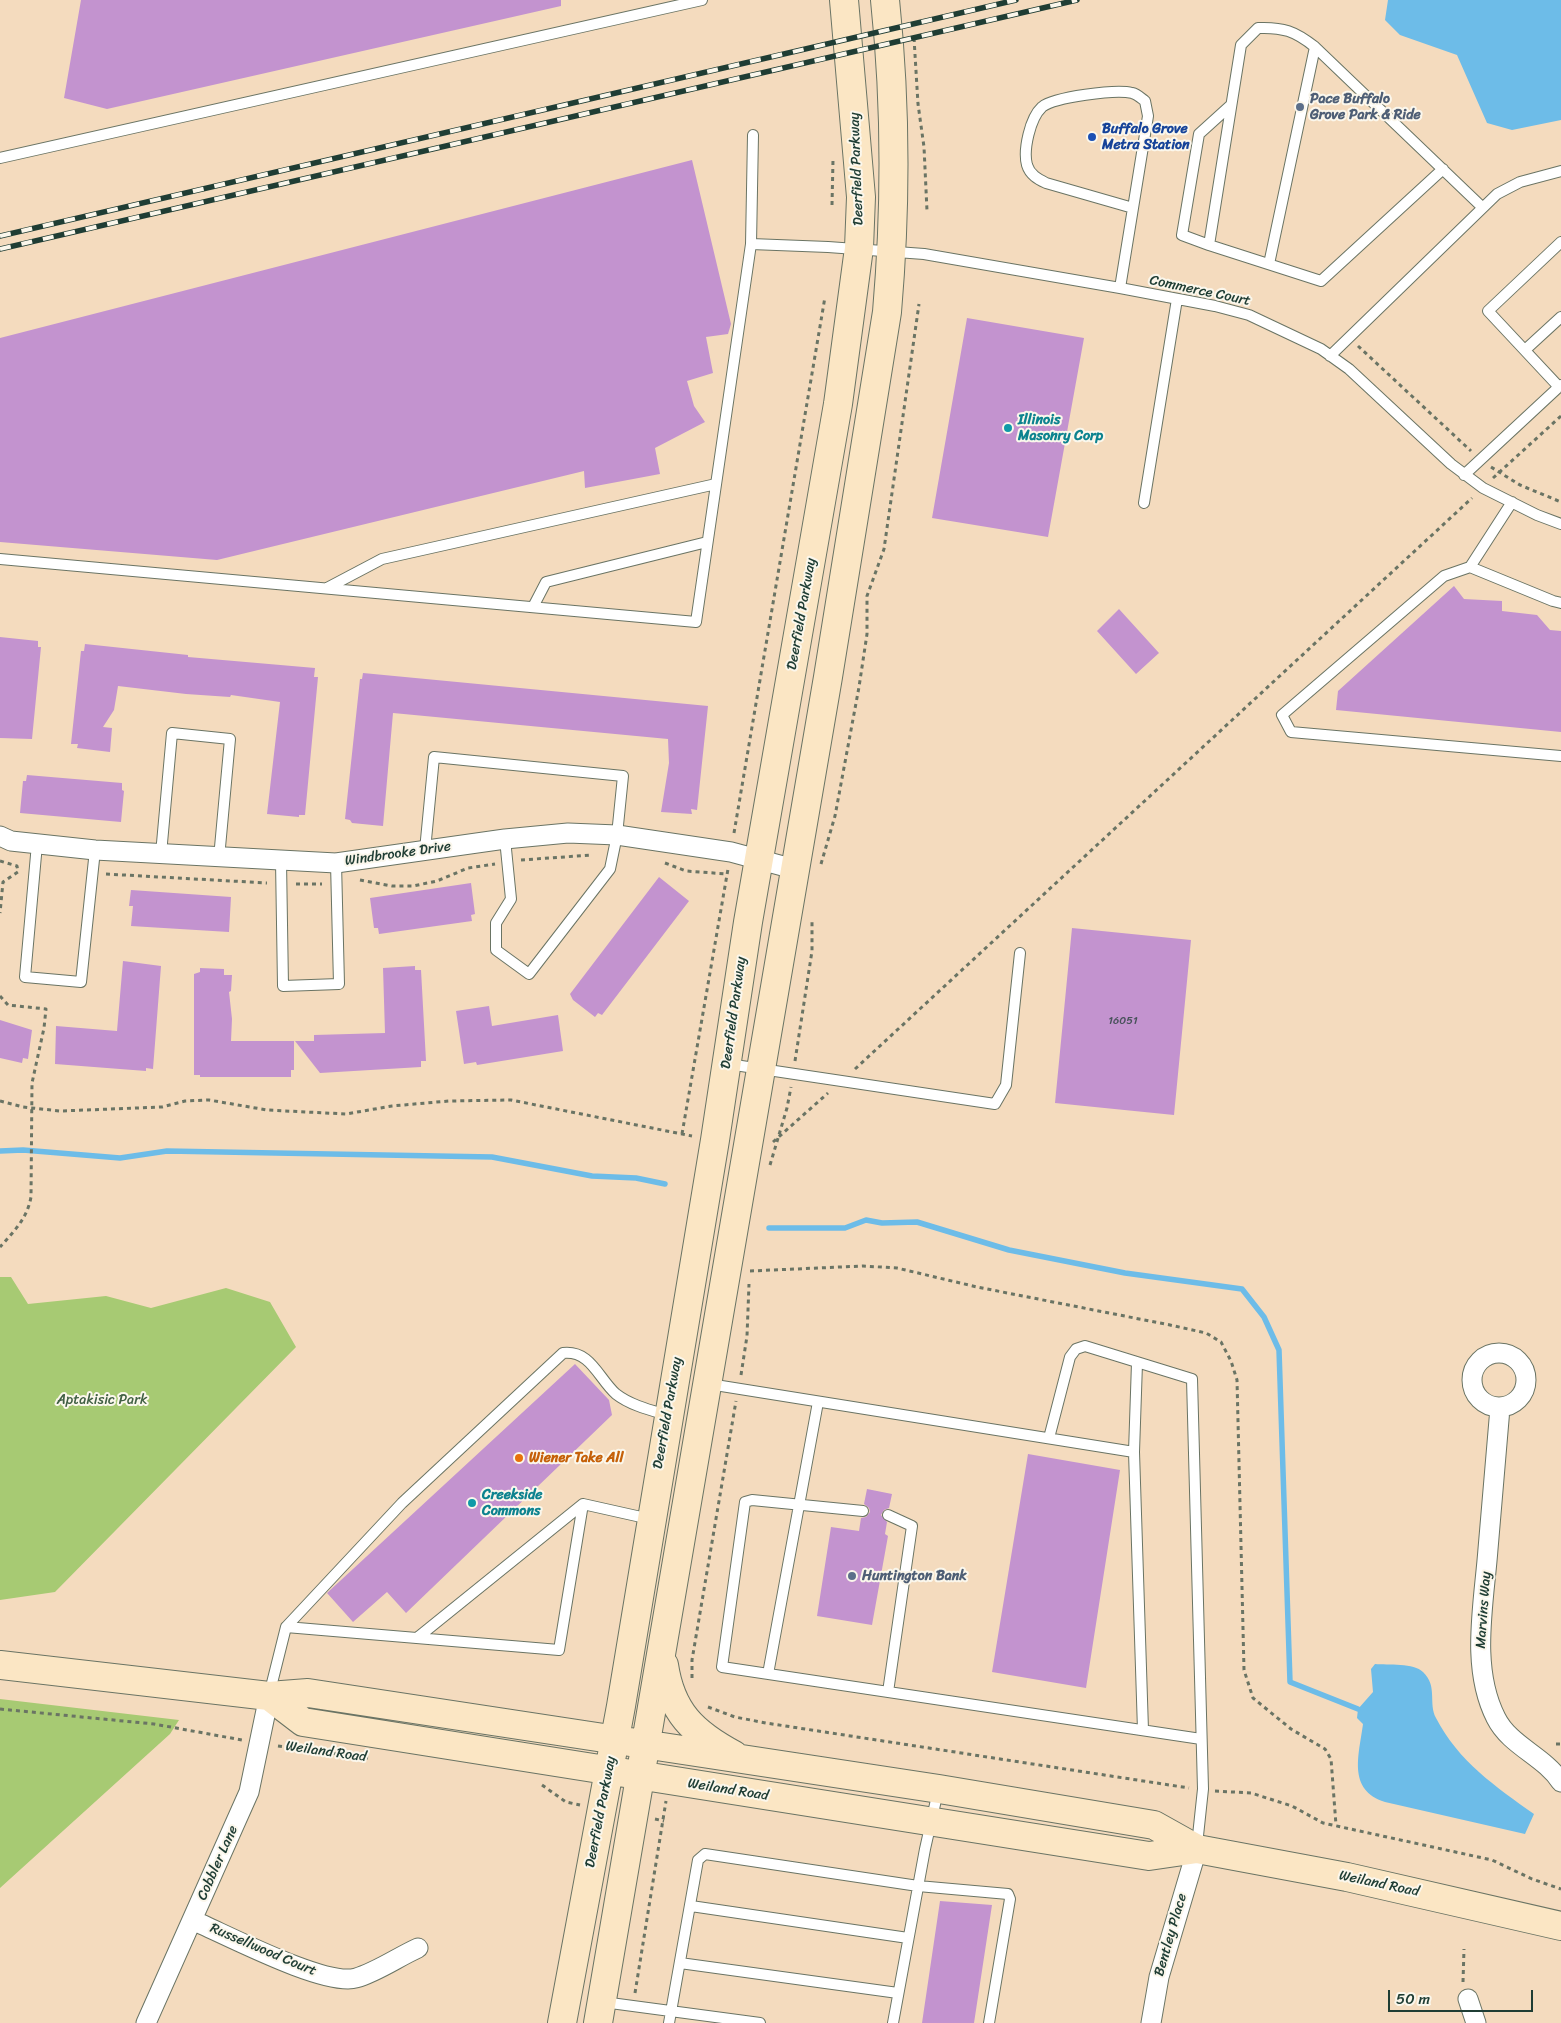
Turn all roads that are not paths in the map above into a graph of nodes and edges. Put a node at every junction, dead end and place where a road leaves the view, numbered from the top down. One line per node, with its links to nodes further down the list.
1 (702, 0): 7 (lane)
2 (844, 0): 15 (main road, Deerfield Parkway)
3 (885, 0): 16 (main road)
4 (1315, 47): 5 (lane); 8 (lane); 17 (lane)
5 (1231, 105): 14 (lane); 14 (lane)
6 (753, 135): 13 (lane)
7 (0, 158)
8 (1443, 169): 10 (lane); 17 (lane)
9 (1561, 171): 10 (lane)
10 (1482, 207): 22 (lane)
11 (1132, 208): 11 (lane); 18 (lane)
12 (1561, 242): 21 (lane)
13 (751, 244): 15 (lane, Commerce Court); 25 (lane)
14 (1209, 245): 17 (lane)
15 (859, 248): 16 (lane, Commerce Court); 44 (main road, Deerfield Parkway)
16 (892, 251): 18 (lane, Commerce Court); 47 (main road)
17 (1269, 264)
18 (1120, 288): 19 (lane, Commerce Court)
19 (1177, 299): 22 (lane, Commerce Court); 27 (lane)
20 (1561, 317): 21 (lane)
21 (1525, 350): 23 (lane)
22 (1330, 356): 24 (lane, Commerce Court)
23 (1560, 386): 24 (lane)
24 (1464, 475): 26 (lane, Commerce Court)
25 (716, 484): 29 (lane); 32 (lane)
26 (1512, 502): 28 (lane, Commerce Court); 31 (lane)
27 (1144, 503)
28 (1561, 524)
29 (707, 542): 34 (lane); 34 (lane)
30 (0, 559): 32 (lane)
31 (1470, 567): 33 (lane); 35 (lane)
32 (326, 589): 34 (lane)
33 (1561, 602)
34 (533, 608)
35 (1561, 756)
36 (617, 835): 38 (street, Windbrooke Drive); 38 (lane); 41 (lane); 44 (street, Windbrooke Drive)
37 (0, 836): 39 (street, Windbrooke Drive)
38 (505, 839): 41 (street, Windbrooke Drive)
39 (36, 844): 40 (street, Windbrooke Drive); 40 (lane)
40 (95, 850): 42 (street, Windbrooke Drive)
41 (425, 850): 46 (street, Windbrooke Drive)
42 (161, 854): 43 (street, Windbrooke Drive); 43 (lane)
43 (219, 858): 45 (street, Windbrooke Drive)
44 (759, 859): 47 (street, Windbrooke Drive); 49 (main road, Deerfield Parkway)
45 (281, 861): 46 (street, Windbrooke Drive); 46 (lane)
46 (336, 862)
47 (807, 869): 50 (main road)
48 (1020, 953): 50 (lane)
49 (727, 1064): 50 (lane); 55 (main road, Deerfield Parkway)
50 (760, 1070): 52 (main road)
51 (1137, 1363): 56 (lane); 57 (lane); 71 (lane)
52 (708, 1384): 53 (lane); 65 (main road)
53 (818, 1402): 56 (lane); 59 (lane)
54 (1500, 1408): 77 (street, Marvins Way)
55 (668, 1416): 62 (main road, Deerfield Parkway); 63 (lane)
56 (1049, 1438): 57 (lane)
57 (1134, 1452): 70 (lane)
58 (583, 1504): 62 (lane); 64 (lane); 64 (lane)
59 (799, 1506): 60 (lane); 67 (lane); 67 (lane)
60 (863, 1511)
61 (888, 1515): 68 (lane)
62 (650, 1519): 72 (main road, Deerfield Parkway)
63 (286, 1627): 64 (lane); 69 (lane)
64 (417, 1638)
65 (662, 1650): 73 (main road); 74 (main road)
66 (0, 1666): 69 (main road, Weiland Road)
67 (768, 1674): 68 (lane)
68 (888, 1692): 70 (lane)
69 (269, 1696): 72 (main road, Weiland Road); 75 (main road, Weiland Road); 83 (street, Cobbler Lane)
70 (1143, 1730): 71 (lane)
71 (1201, 1739): 80 (lane)
72 (615, 1740): 73 (main road, Weiland Road); 75 (main road, Deerfield Parkway)
73 (645, 1746): 74 (main road, Weiland Road); 76 (main road)
74 (744, 1760): 78 (main road, Weiland Road)
75 (609, 1769): 76 (main road, Weiland Road); 93 (main road, Deerfield Parkway)
76 (640, 1775): 79 (main road, Weiland Road); 91 (main road)
77 (1561, 1782)
78 (939, 1789): 79 (lane); 80 (main road, Weiland Road)
79 (932, 1822): 80 (main road, Weiland Road); 81 (lane)
80 (1196, 1849): 84 (main road, Weiland Road); 98 (street, Bentley Place)
81 (918, 1886): 82 (lane); 85 (lane); 97 (lane)
82 (691, 1906): 85 (lane); 87 (lane)
83 (192, 1920): 86 (street, Russellwood Court); 92 (street, Cobbler Lane)
84 (1561, 1926)
85 (908, 1938): 88 (lane)
86 (418, 1948)
87 (680, 1963): 88 (lane); 90 (lane)
88 (898, 1994): 96 (lane)
89 (1468, 1999): 99 (street)
90 (671, 2011): 91 (lane); 94 (lane); 95 (lane)
91 (600, 2012)
92 (146, 2023)
93 (562, 2023)
94 (669, 2023)
95 (760, 2023)
96 (893, 2023)
97 (989, 2023)
98 (1151, 2023)
99 (1476, 2023)

